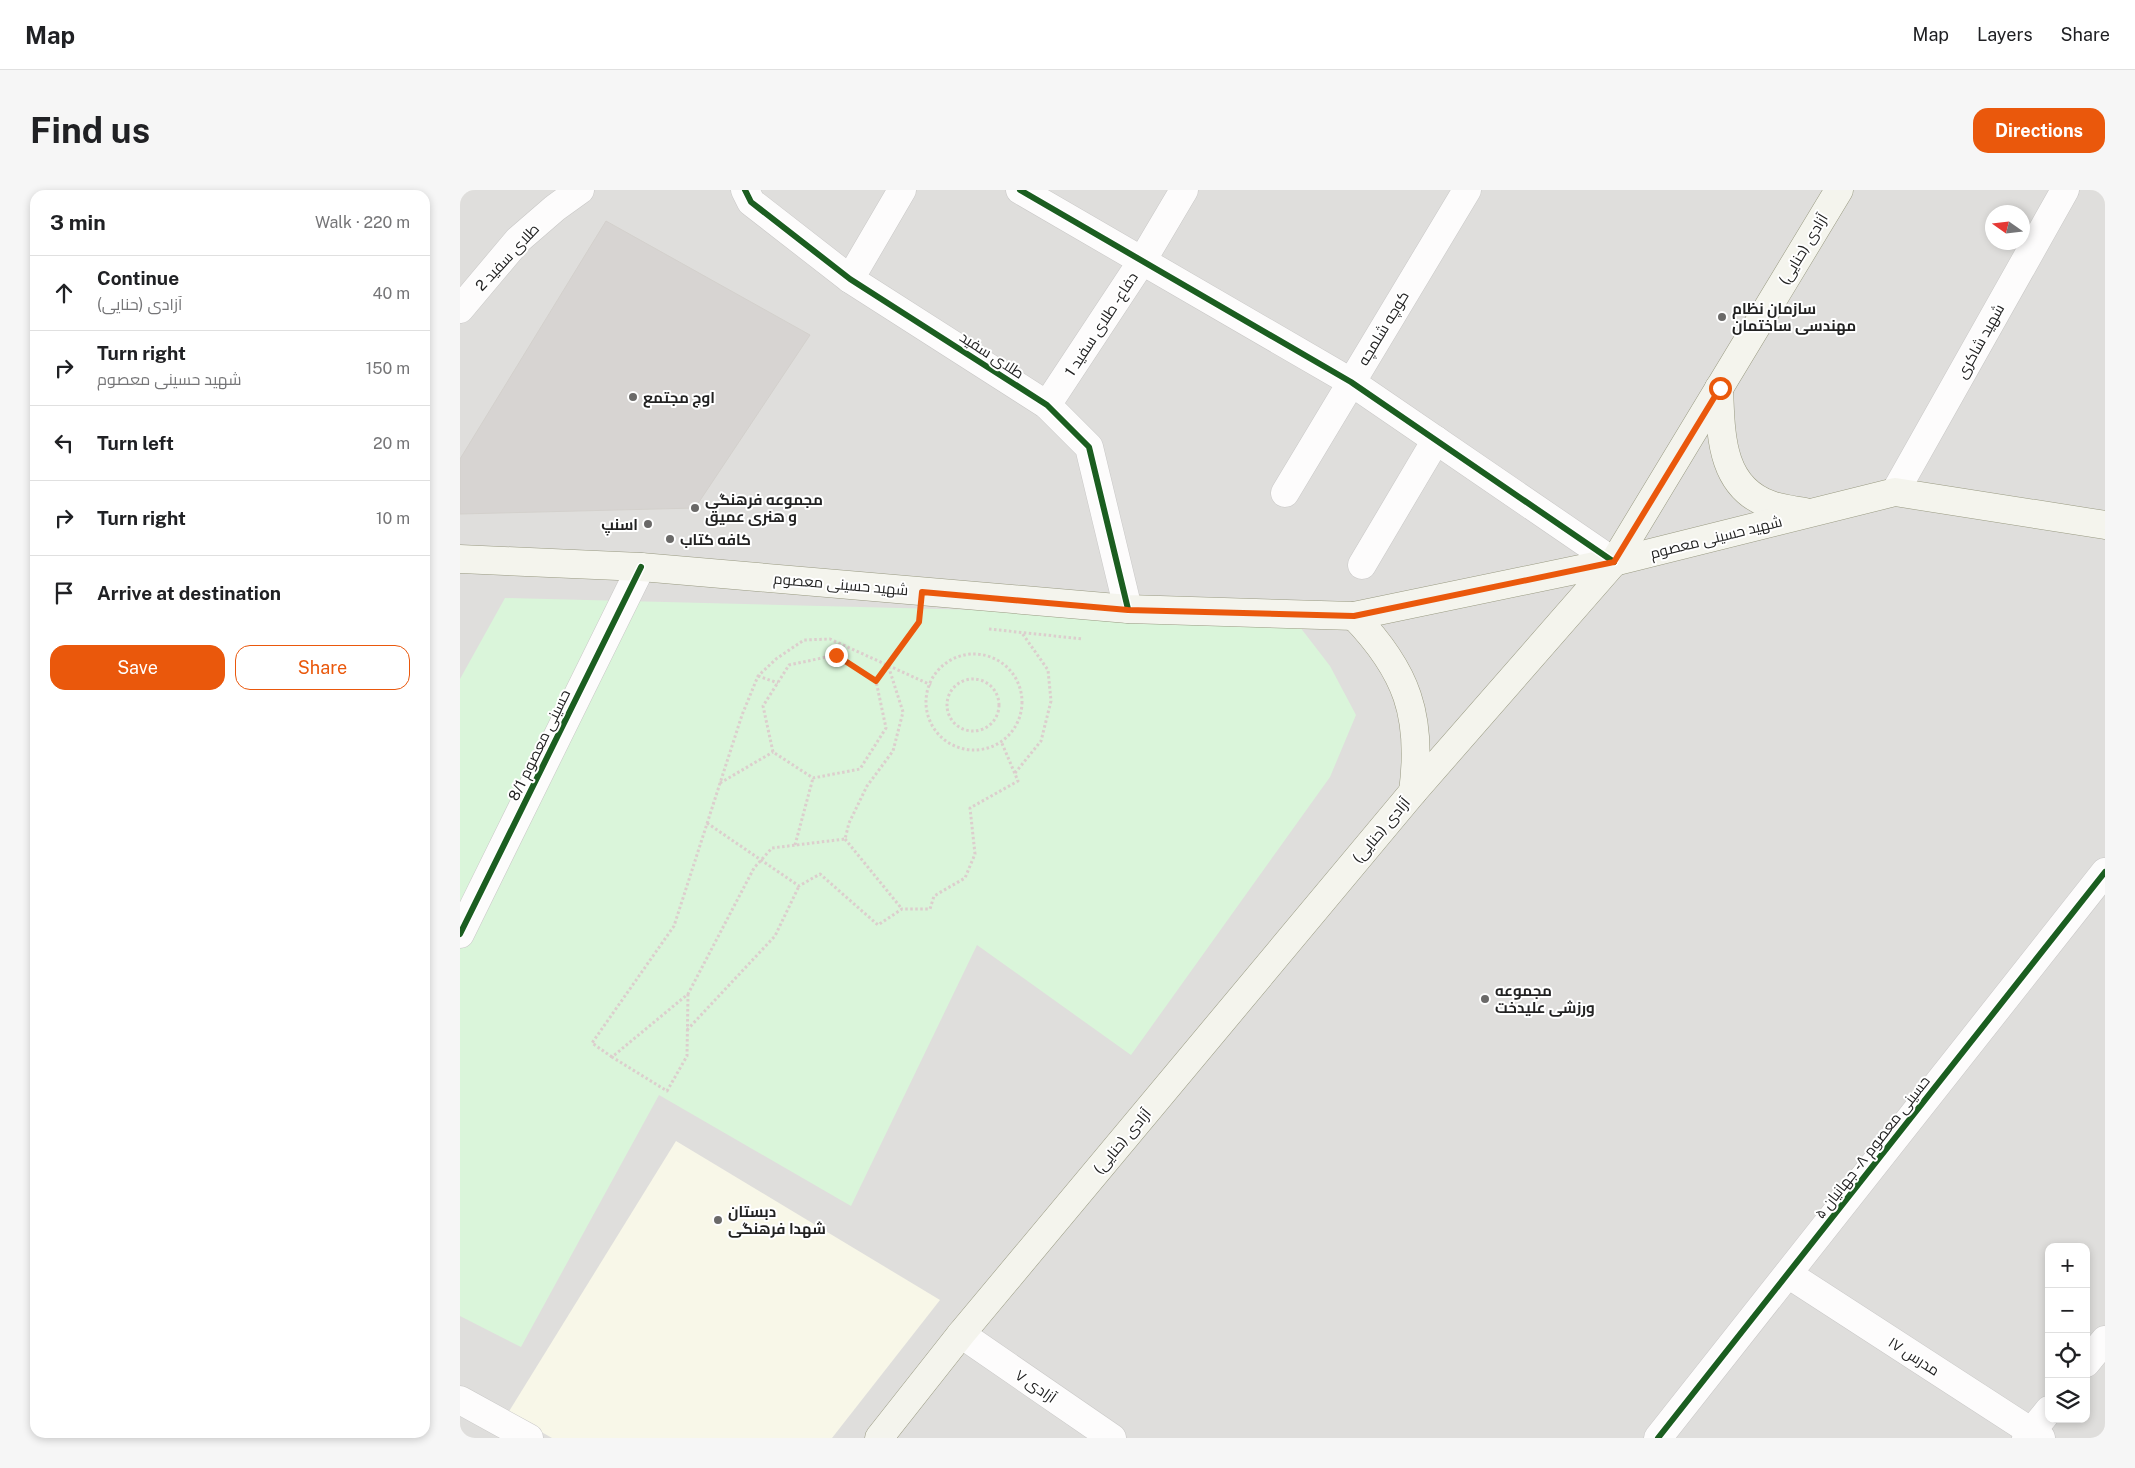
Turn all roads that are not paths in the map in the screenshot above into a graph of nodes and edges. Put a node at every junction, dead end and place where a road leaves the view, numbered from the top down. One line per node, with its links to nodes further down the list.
1 (580, 190): 11 (street, طلای سفید 2)
2 (745, 190): 10 (street, طلای سفید)
3 (902, 190): 10 (street)
4 (1020, 190): 9 (street)
5 (1184, 190): 9 (street, دفاع - طلای سفید 1)
6 (1467, 190): 12 (street, کوچه شلمچه)
7 (1838, 190): 13 (main road, آزادی (حنایی))
8 (2065, 190): 16 (street, شهید شاکری)
9 (1142, 261): 12 (street); 14 (street, دفاع - طلای سفید 1)
10 (850, 279): 14 (street, طلای سفید)
11 (460, 309)
12 (1350, 382): 15 (street); 17 (street, کوچه شلمچه)
13 (1720, 388): 18 (main road); 21 (main road, آزادی (حنایی))
14 (1047, 405): 24 (street, طلای سفید)
15 (1436, 440): 21 (street); 22 (street)
16 (1895, 492): 18 (main road, شهید حسینی معصوم); 19 (main road, شهید حسینی معصوم)
17 (1285, 493)
18 (1809, 513): 21 (main road, شهید حسینی معصوم)
19 (2105, 525)
20 (460, 559): 23 (main road, شهید حسینی معصوم)
21 (1614, 562): 25 (main road, شهید حسینی معصوم); 26 (main road, آزادی (حنایی))
22 (1362, 565)
23 (641, 567): 24 (main road, شهید حسینی معصوم); 28 (street, حسینی معصوم 8/1)
24 (1128, 610): 25 (main road, شهید حسینی معصوم)
25 (1354, 616): 26 (main road)
26 (1413, 792): 30 (main road, آزادی (حنایی))
27 (2105, 872): 29 (street, حسینی معصوم ۸ - جهانیان ۵)
28 (460, 934)
29 (1788, 1274): 35 (street, مدرس ۱۷); 39 (street, حسینی معصوم ۸ - جهانیان ۵)
30 (961, 1334): 37 (main road, آزادی (حنایی)); 38 (street, آزادی ۷)
31 (2105, 1340): 32 (street)
32 (2090, 1358)
33 (460, 1400): 36 (street)
34 (2045, 1416): 35 (street)
35 (2033, 1436)
36 (529, 1438)
37 (878, 1438)
38 (1112, 1438)
39 (1658, 1438)

